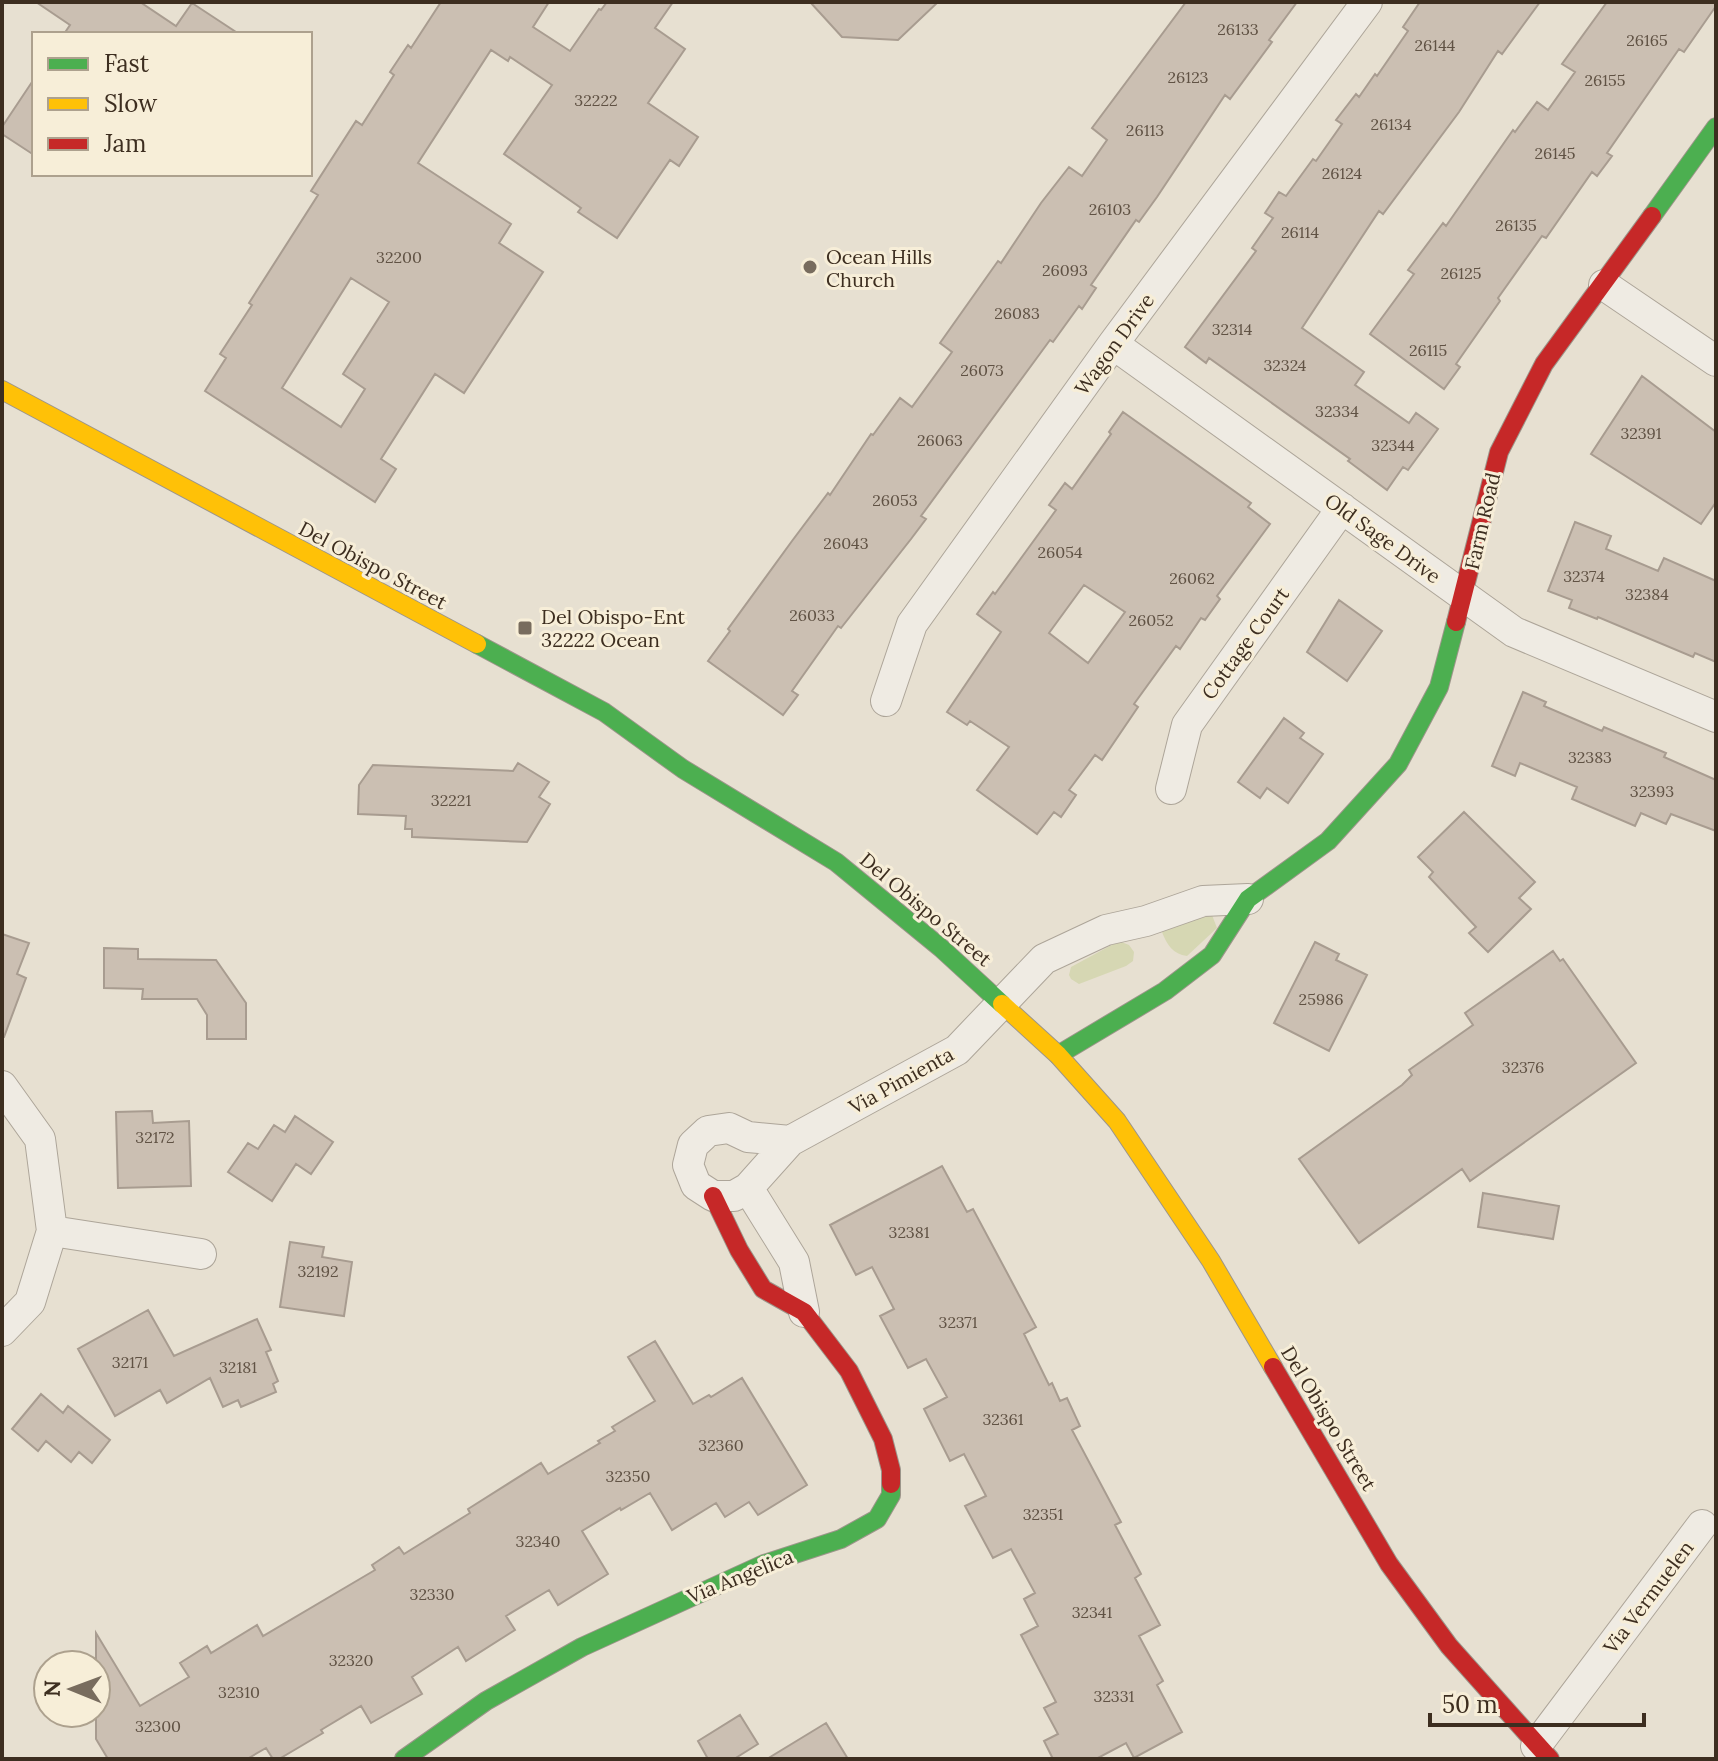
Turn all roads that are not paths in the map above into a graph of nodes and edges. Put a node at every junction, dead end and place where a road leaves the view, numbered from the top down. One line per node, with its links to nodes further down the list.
1 (1367, 2): 4 (street, Wagon Drive)
2 (1716, 127): 3 (street, Farm Road)
3 (1604, 285): 5 (street); 8 (street, Farm Road)
4 (1113, 344): 7 (street, Old Sage Drive); 9 (street, Wagon Drive)
5 (1716, 361)
6 (2, 390): 13 (street, Del Obispo Street)
7 (1342, 508): 8 (street, Old Sage Drive); 11 (street, Cottage Court)
8 (1464, 595): 10 (street, Old Sage Drive); 12 (street, Farm Road)
9 (886, 701)
10 (1716, 717)
11 (1171, 789)
12 (1248, 899): 13 (street); 14 (street, Farm Road)
13 (1000, 1002): 14 (street, Del Obispo Street); 16 (street, Via Pimienta)
14 (1058, 1055): 24 (street, Del Obispo Street)
15 (2, 1086): 19 (street)
16 (790, 1141): 17 (street, Via Pimienta); 18 (street)
17 (748, 1188): 18 (street); 21 (street, Via Angelica)
18 (713, 1196): 21 (street, Via Angelica)
19 (52, 1231): 20 (street); 22 (street)
20 (201, 1254)
21 (804, 1312): 25 (street, Via Angelica)
22 (2, 1331)
23 (1702, 1525): 24 (street, Via Vermuelen)
24 (1543, 1752)
25 (404, 1759)

